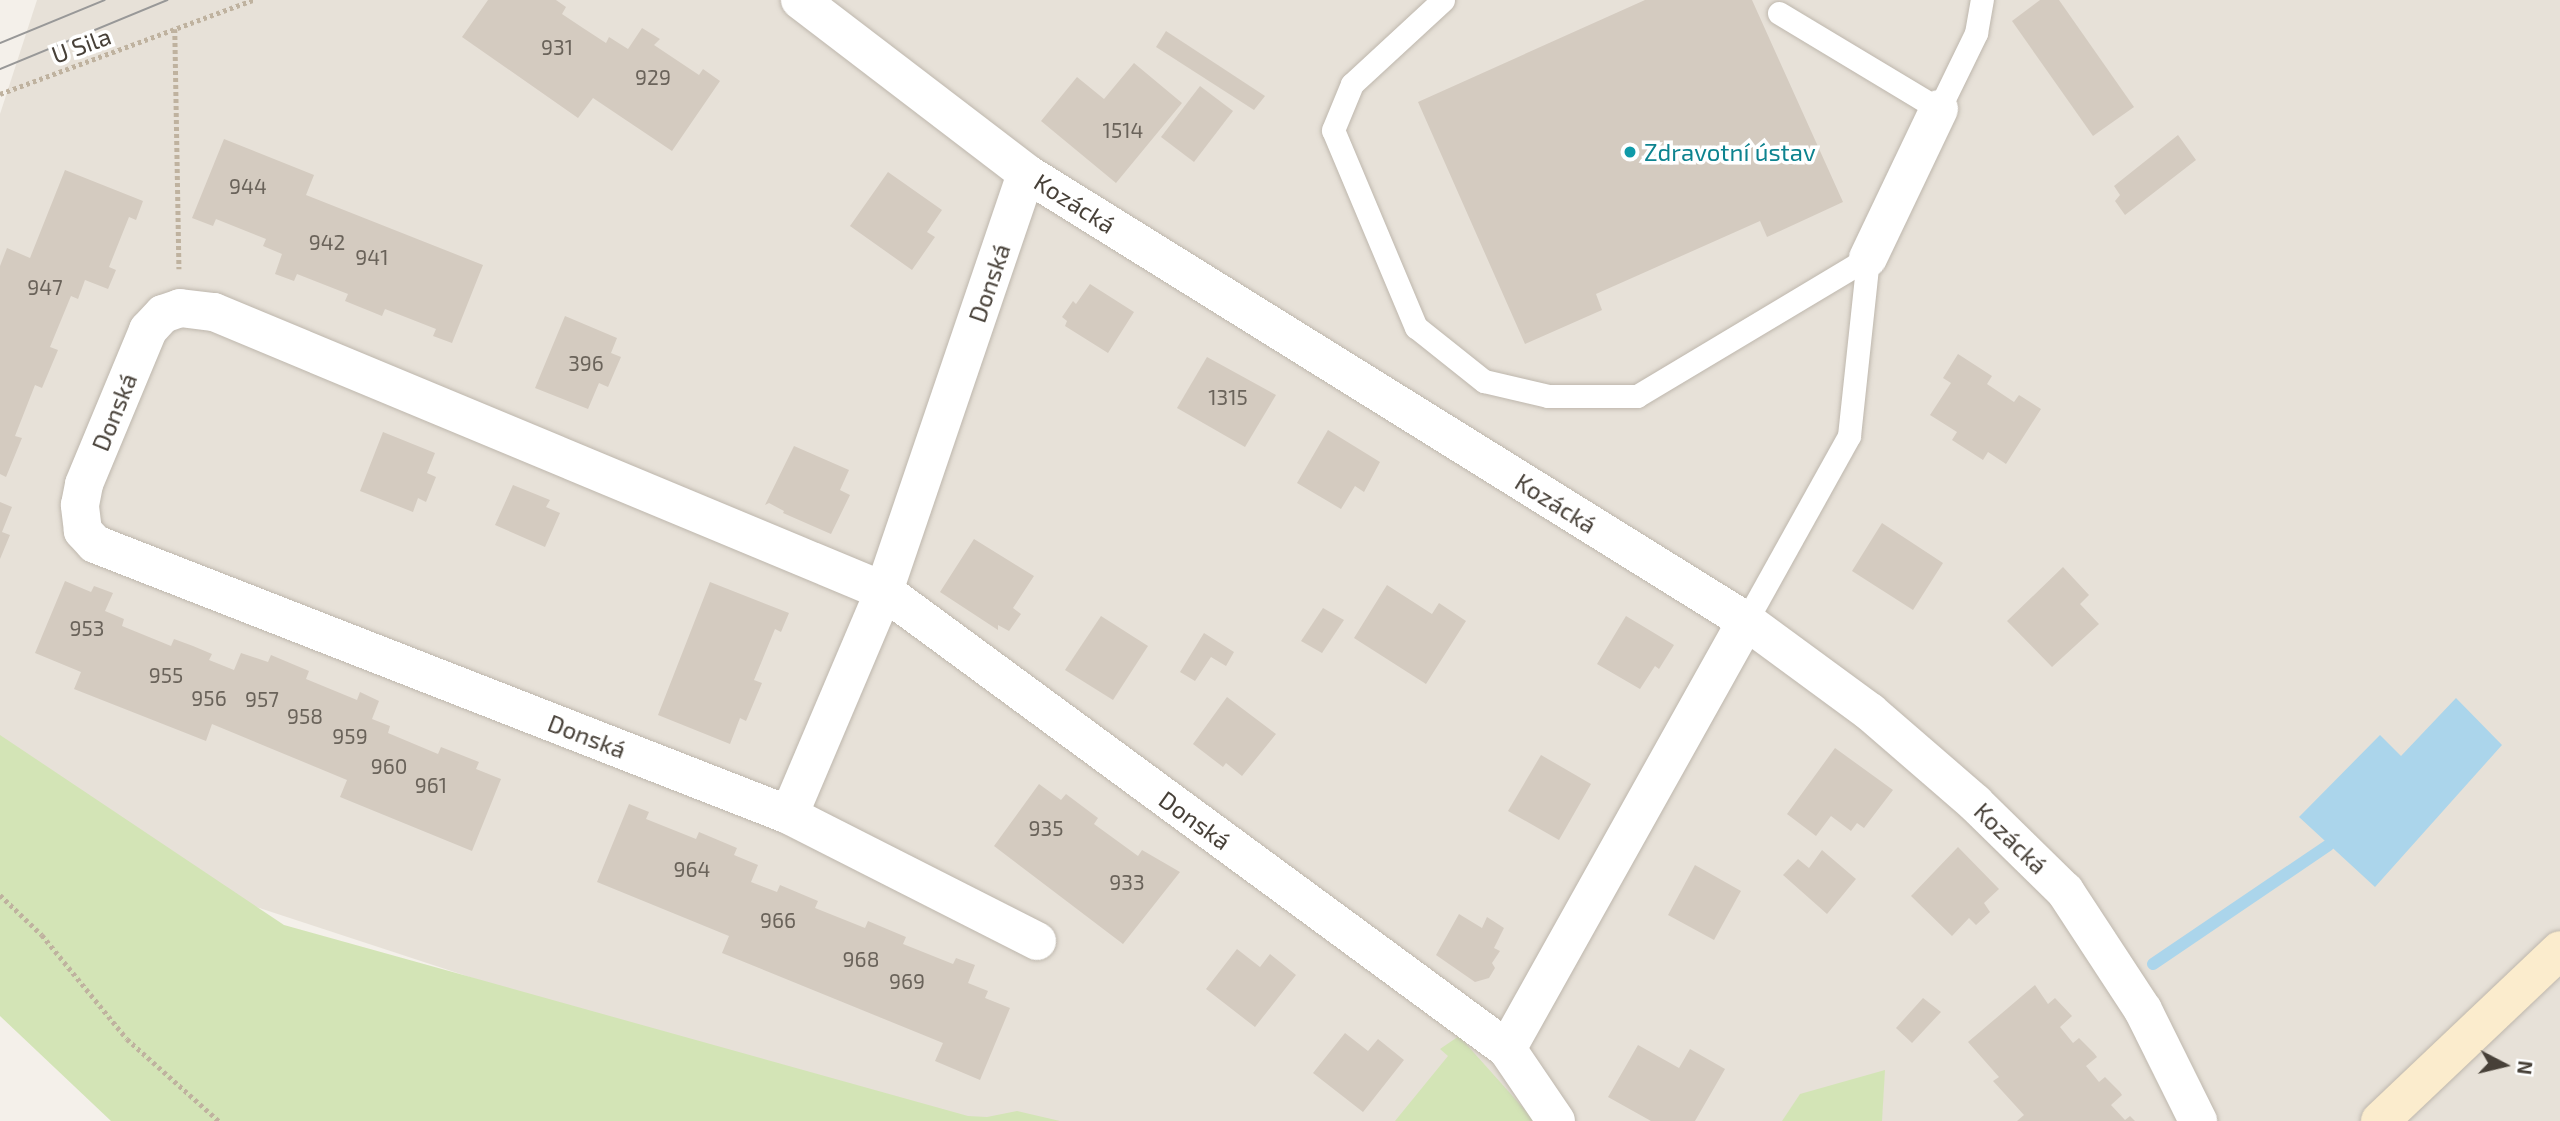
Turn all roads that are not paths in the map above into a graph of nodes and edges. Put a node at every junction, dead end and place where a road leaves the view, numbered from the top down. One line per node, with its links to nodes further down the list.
1 (800, 0): 6 (street, Kozácká)
2 (1443, 0): 7 (lane)
3 (1982, 0): 5 (lane)
4 (1779, 13): 5 (lane)
5 (1939, 109): 7 (street)
6 (1026, 173): 8 (street, Donská); 9 (street, Kozácká)
7 (1868, 258): 9 (lane)
8 (884, 592): 10 (street, Donská); 10 (street, Donská); 13 (street, Donská)
9 (1746, 621): 13 (street); 15 (street, Kozácká)
10 (789, 815): 11 (street, Donská)
11 (1037, 941)
12 (2560, 950): 16 (main road)
13 (1507, 1049): 14 (street, Donská)
14 (1556, 1121)
15 (2198, 1121)
16 (2380, 1121)

